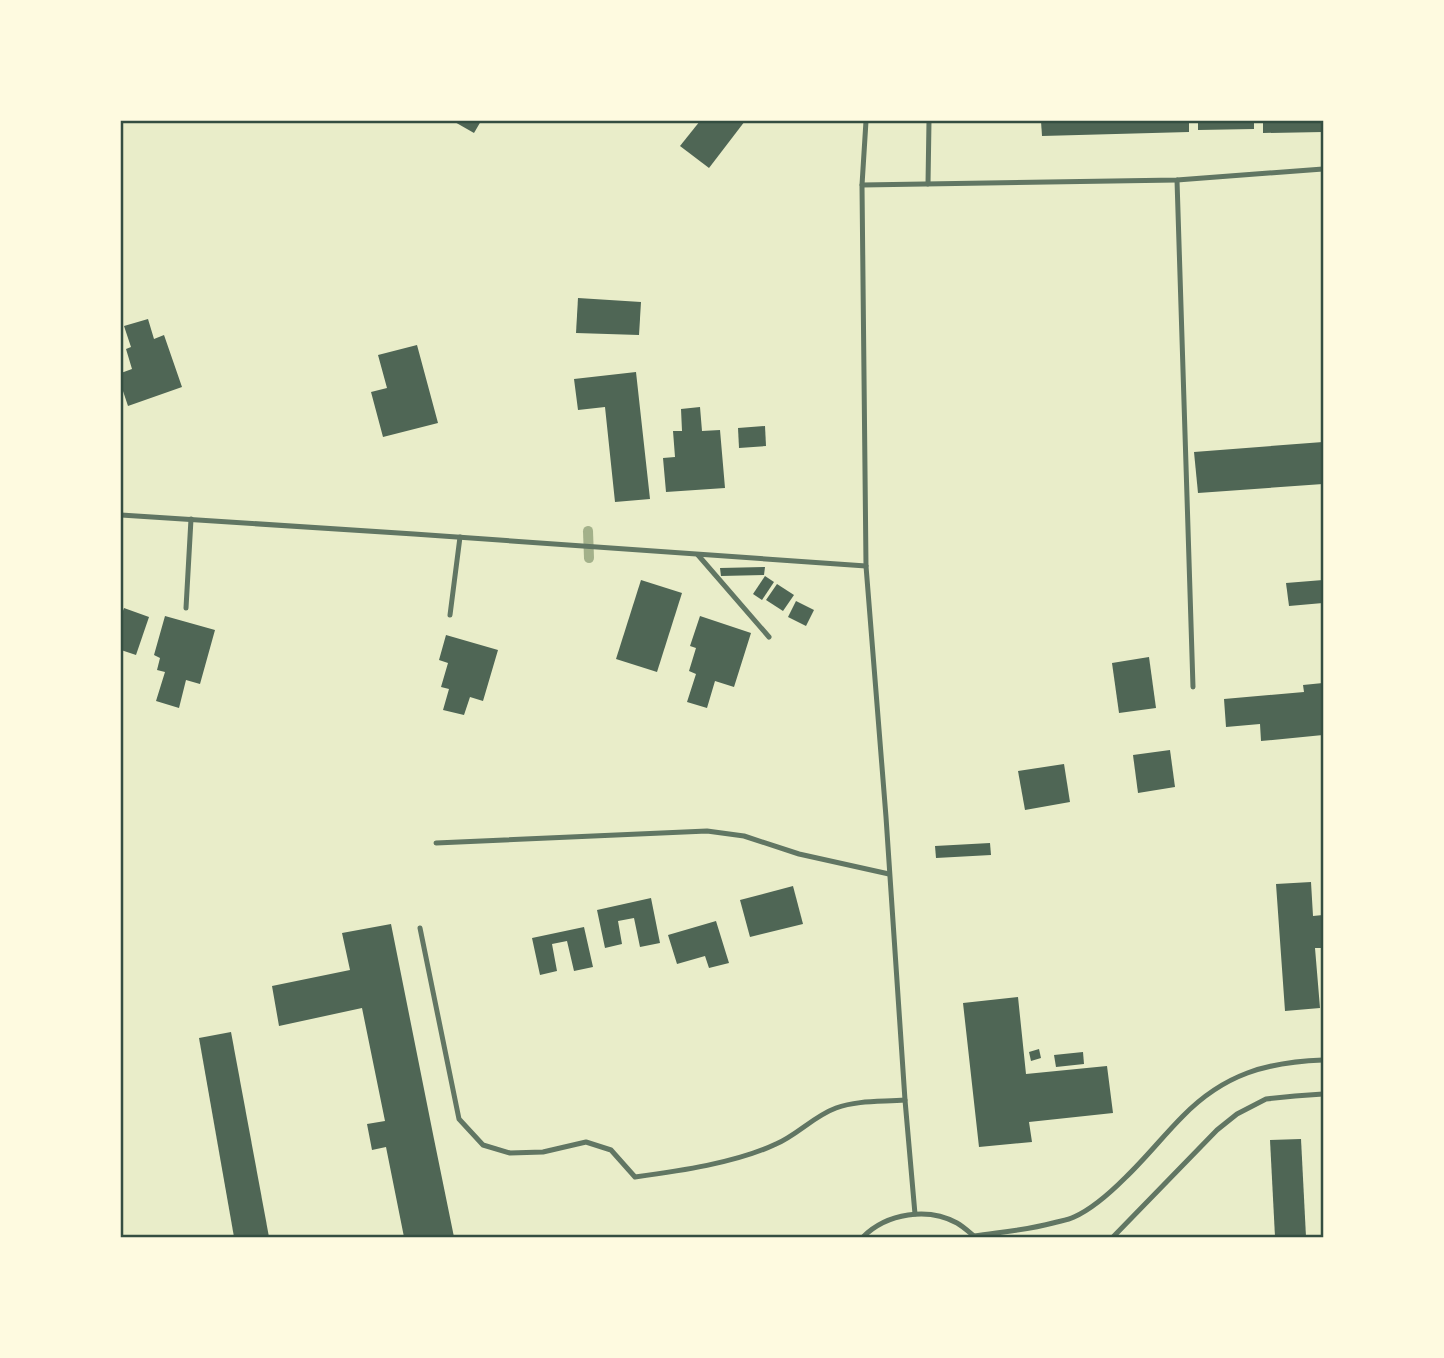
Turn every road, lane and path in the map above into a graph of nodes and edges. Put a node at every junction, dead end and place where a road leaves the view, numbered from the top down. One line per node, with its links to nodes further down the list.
1 (866, 121): 6 (lane)
2 (929, 121): 5 (lane)
3 (1323, 169): 4 (lane)
4 (1177, 180): 5 (lane); 15 (lane)
5 (928, 184): 6 (lane)
6 (862, 186): 11 (lane)
7 (121, 515): 8 (lane)
8 (191, 519): 9 (lane); 12 (lane)
9 (460, 537): 10 (lane); 13 (lane)
10 (698, 555): 11 (lane); 14 (lane)
11 (866, 566): 17 (lane)
12 (186, 608)
13 (450, 615)
14 (769, 637)
15 (1193, 687)
16 (436, 843): 17 (lane)
17 (889, 874): 21 (lane)
18 (420, 928): 21 (lane)
19 (1323, 1060): 24 (lane)
20 (1323, 1094): 25 (lane)
21 (905, 1100): 22 (lane)
22 (915, 1214): 23 (lane); 24 (lane)
23 (863, 1237)
24 (975, 1237)
25 (1113, 1237)

